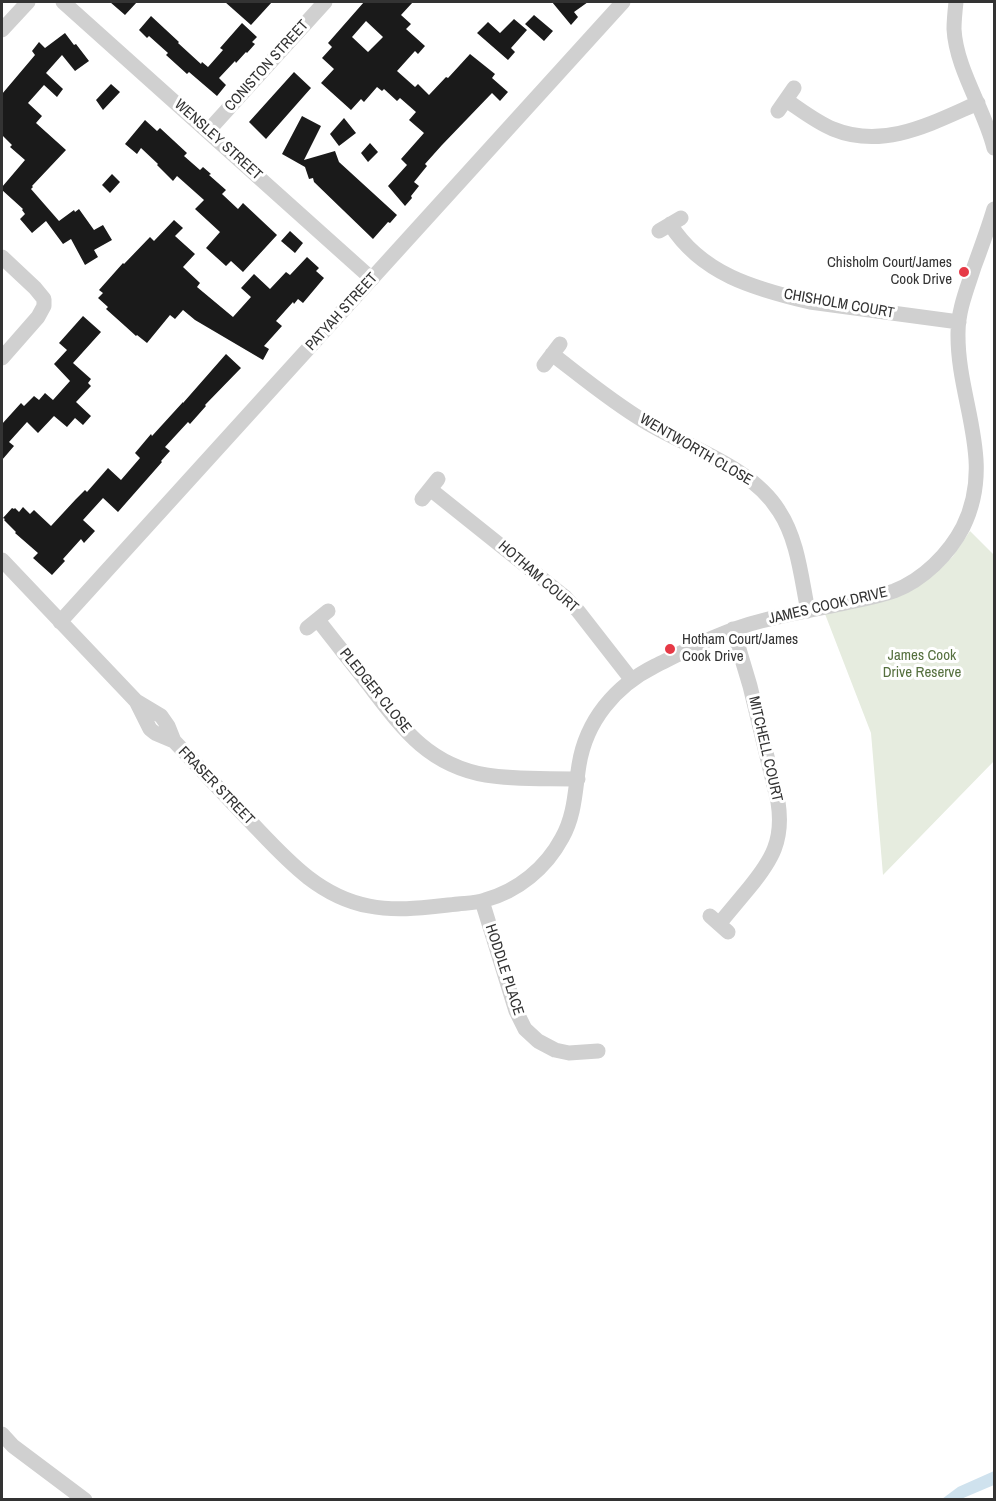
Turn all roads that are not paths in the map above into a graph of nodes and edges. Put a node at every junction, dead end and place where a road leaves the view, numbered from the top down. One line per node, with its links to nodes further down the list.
1 (28, 2): 6 (street)
2 (63, 2): 9 (street, WENSLEY STREET)
3 (326, 2): 9 (street, CONISTON STREET)
4 (623, 2): 14 (street, PATYAH STREET)
5 (956, 2): 8 (street)
6 (2, 30)
7 (786, 100): 8 (street)
8 (978, 103): 10 (street)
9 (208, 131): 14 (street, WENSLEY STREET)
10 (994, 148)
11 (994, 209): 15 (street, JAMES COOK DRIVE)
12 (670, 224): 15 (street, CHISHOLM COURT)
13 (2, 257): 17 (street)
14 (372, 279): 22 (street, PATYAH STREET)
15 (959, 322): 20 (street, JAMES COOK DRIVE)
16 (552, 354): 20 (street, WENTWORTH CLOSE)
17 (2, 358)
18 (430, 489): 24 (street, HOTHAM COURT)
19 (2, 560): 22 (street, FRASER STREET)
20 (808, 611): 23 (street, JAMES COOK DRIVE)
21 (318, 620): 25 (street, PLEDGER CLOSE)
22 (60, 622): 26 (street, FRASER STREET)
23 (733, 629): 24 (street, JAMES COOK DRIVE); 28 (street, MITCHELL COURT)
24 (631, 680): 25 (street, JAMES COOK DRIVE)
25 (578, 779): 27 (street, JAMES COOK DRIVE)
26 (343, 898): 27 (street, JAMES COOK DRIVE)
27 (482, 901): 29 (street, HODDLE PLACE)
28 (719, 924)
29 (598, 1050)
30 (2, 1434): 31 (street)
31 (85, 1500)

